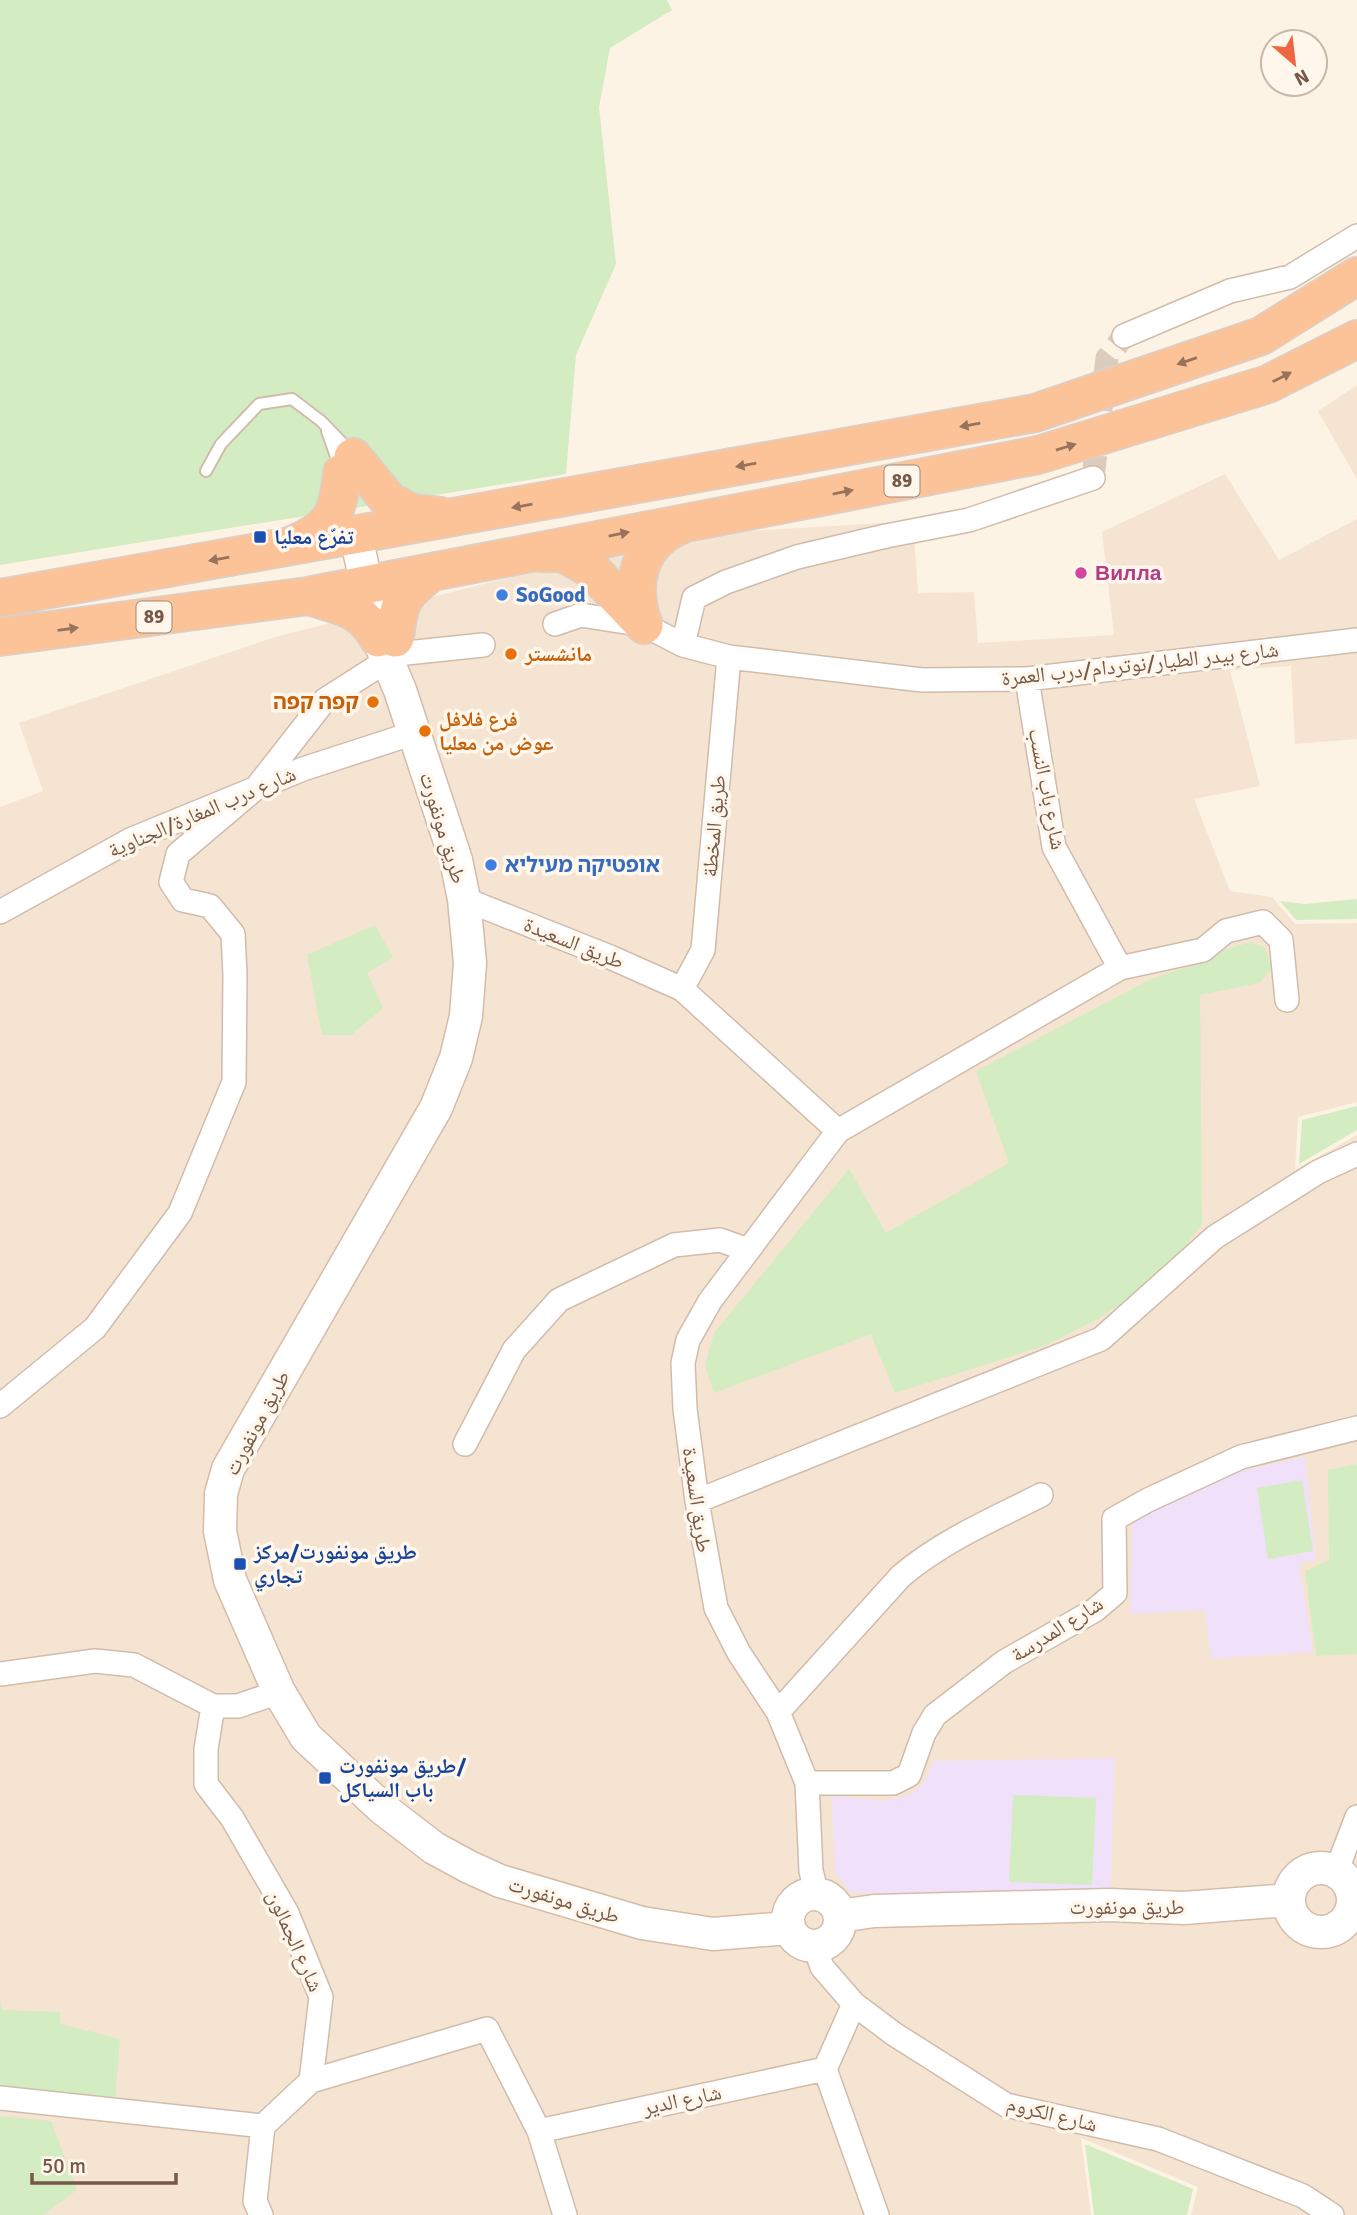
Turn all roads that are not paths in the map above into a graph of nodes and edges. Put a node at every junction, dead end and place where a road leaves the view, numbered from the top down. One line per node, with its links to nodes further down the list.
1 (1357, 236): 3 (street)
2 (1357, 276): 9 (highway, 89, one-way to 9)
3 (1124, 336)
4 (1357, 339): 10 (highway, 89, one-way to 4)
5 (325, 425): 6 (lane); 8 (lane); 8 (lane)
6 (206, 471)
7 (1093, 478): 22 (street)
8 (359, 506): 9 (highway, 89); 9 (highway); 11 (highway, 89); 11 (highway); 14 (main road, طريق مونفورت)
9 (455, 518)
10 (693, 521): 12 (highway, 89, one-way to 10); 18 (highway)
11 (286, 547): 16 (highway, 89, one-way to 16)
12 (519, 554): 13 (highway, 89); 18 (highway)
13 (432, 572): 14 (highway, 89); 23 (highway)
14 (377, 582): 15 (highway, 89); 23 (main road, طريق مونفورت)
15 (308, 596): 19 (highway, 89, one-way to 15); 23 (highway)
16 (0, 598)
17 (555, 624): 18 (street, شارع بيدر الطيار/نوتردام/درب العمرة)
18 (644, 625): 22 (street, شارع بيدر الطيار/نوتردام/درب العمرة)
19 (0, 637)
20 (1357, 640): 25 (street, شارع بيدر الطيار/نوتردام/درب العمرة)
21 (483, 645): 23 (street)
22 (683, 645): 24 (street, شارع بيدر الطيار/نوتردام/درب العمرة)
23 (389, 648): 26 (main road, طريق مونفورت); 27 (street)
24 (729, 657): 25 (street, شارع بيدر الطيار/نوتردام/درب العمرة); 31 (street, طريق المخطة)
25 (1027, 679): 30 (street, شارع باب النسب)
26 (414, 733): 27 (street, شارع درب المغارة/الجناوية); 28 (main road, طريق مونفورت)
27 (256, 789): 29 (street, شارع درب المغارة/الجناوية); 36 (street)
28 (464, 899): 31 (street, طريق السعيدة); 42 (main road, طريق مونفورت)
29 (0, 912)
30 (1121, 968): 32 (street, طريق السعيدة); 33 (street, طريق السعيدة)
31 (682, 989): 33 (street, طريق السعيدة)
32 (1287, 1000)
33 (838, 1131): 35 (street, طريق السعيدة)
34 (1357, 1154): 40 (street)
35 (748, 1250): 38 (street); 40 (street, طريق السعيدة)
36 (0, 1406)
37 (1357, 1428): 45 (street, شارع المدرسة)
38 (466, 1444)
39 (1041, 1495): 44 (street)
40 (697, 1501): 44 (street, طريق السعيدة)
41 (0, 1674): 43 (street)
42 (279, 1692): 43 (street); 52 (main road, طريق مونفورت)
43 (213, 1706): 56 (street, شارع الجمالون)
44 (778, 1712): 45 (street, طريق السعيدة)
45 (807, 1783): 48 (street, طريق السعيدة)
46 (1357, 1817): 47 (street)
47 (1336, 1872): 49 (main road); 50 (main road)
48 (817, 1894): 51 (main road); 52 (main road)
49 (1289, 1900): 50 (main road); 51 (main road, طريق مونفورت)
50 (1354, 1909)
51 (840, 1916): 53 (main road)
52 (788, 1928): 53 (main road)
53 (816, 1947): 54 (street, شارع الكروم)
54 (854, 2004): 55 (street); 60 (street, شارع الكروم)
55 (825, 2069): 59 (street, شارع الدير); 63 (street)
56 (311, 2081): 58 (street); 59 (street)
57 (0, 2098): 58 (street)
58 (263, 2126): 61 (street)
59 (539, 2131): 62 (street)
60 (1302, 2205): 64 (street, شارع الكروم)
61 (261, 2215)
62 (565, 2215)
63 (877, 2215)
64 (1332, 2215)

